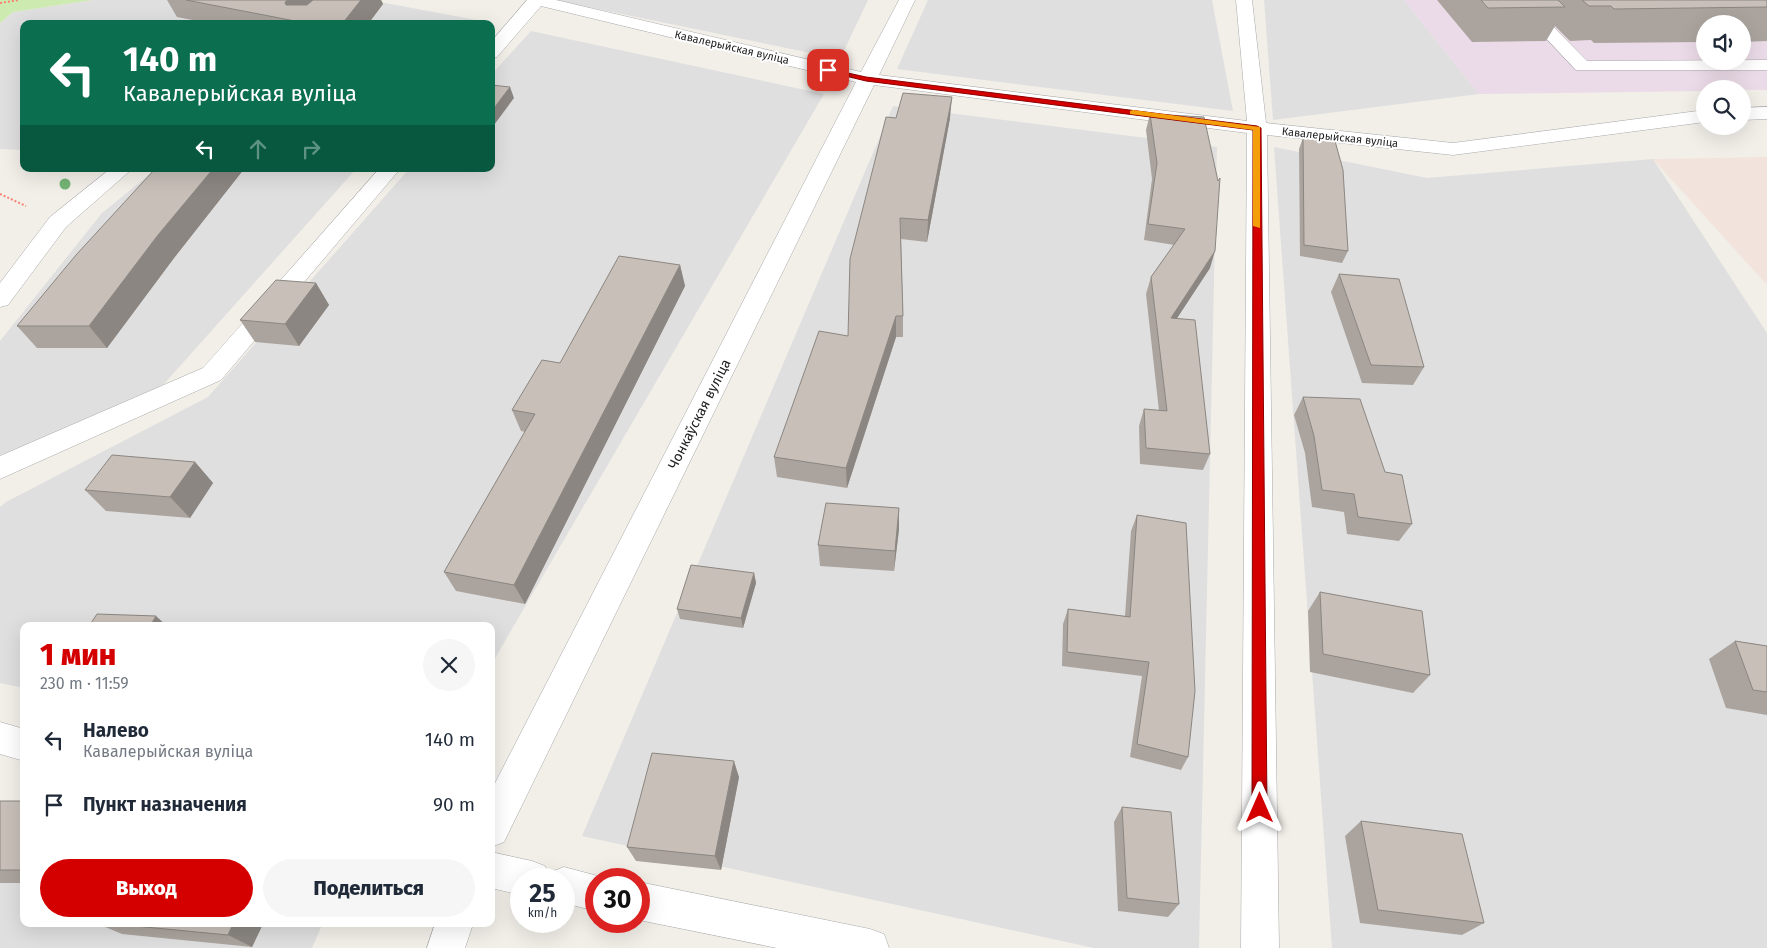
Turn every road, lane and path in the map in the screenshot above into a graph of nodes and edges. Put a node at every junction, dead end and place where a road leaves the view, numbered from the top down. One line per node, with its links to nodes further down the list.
1 (19, 0): 6 (path)
2 (536, 0): 7 (street); 9 (street, Кавалерыйская вуліца)
3 (907, 0): 9 (street, Чонкаўская вуліца)
4 (1244, 0): 13 (street)
5 (1518, 0): 8 (street)
6 (0, 3)
7 (495, 48)
8 (1767, 66)
9 (866, 79): 13 (street, Кавалерыйская вуліца); 20 (street, Чонкаўская вуліца)
10 (1767, 113): 11 (street)
11 (1751, 114)
12 (1696, 117): 13 (street, Кавалерыйская вуліца)
13 (1257, 128): 27 (street)
14 (118, 172): 16 (street)
15 (387, 172): 17 (street)
16 (0, 299)
17 (0, 468)
18 (0, 738): 19 (street)
19 (20, 743)
20 (495, 820)
21 (495, 871): 22 (street)
22 (510, 874)
23 (650, 903): 26 (street)
24 (453, 927): 25 (street)
25 (446, 948)
26 (870, 948)
27 (1260, 948)

